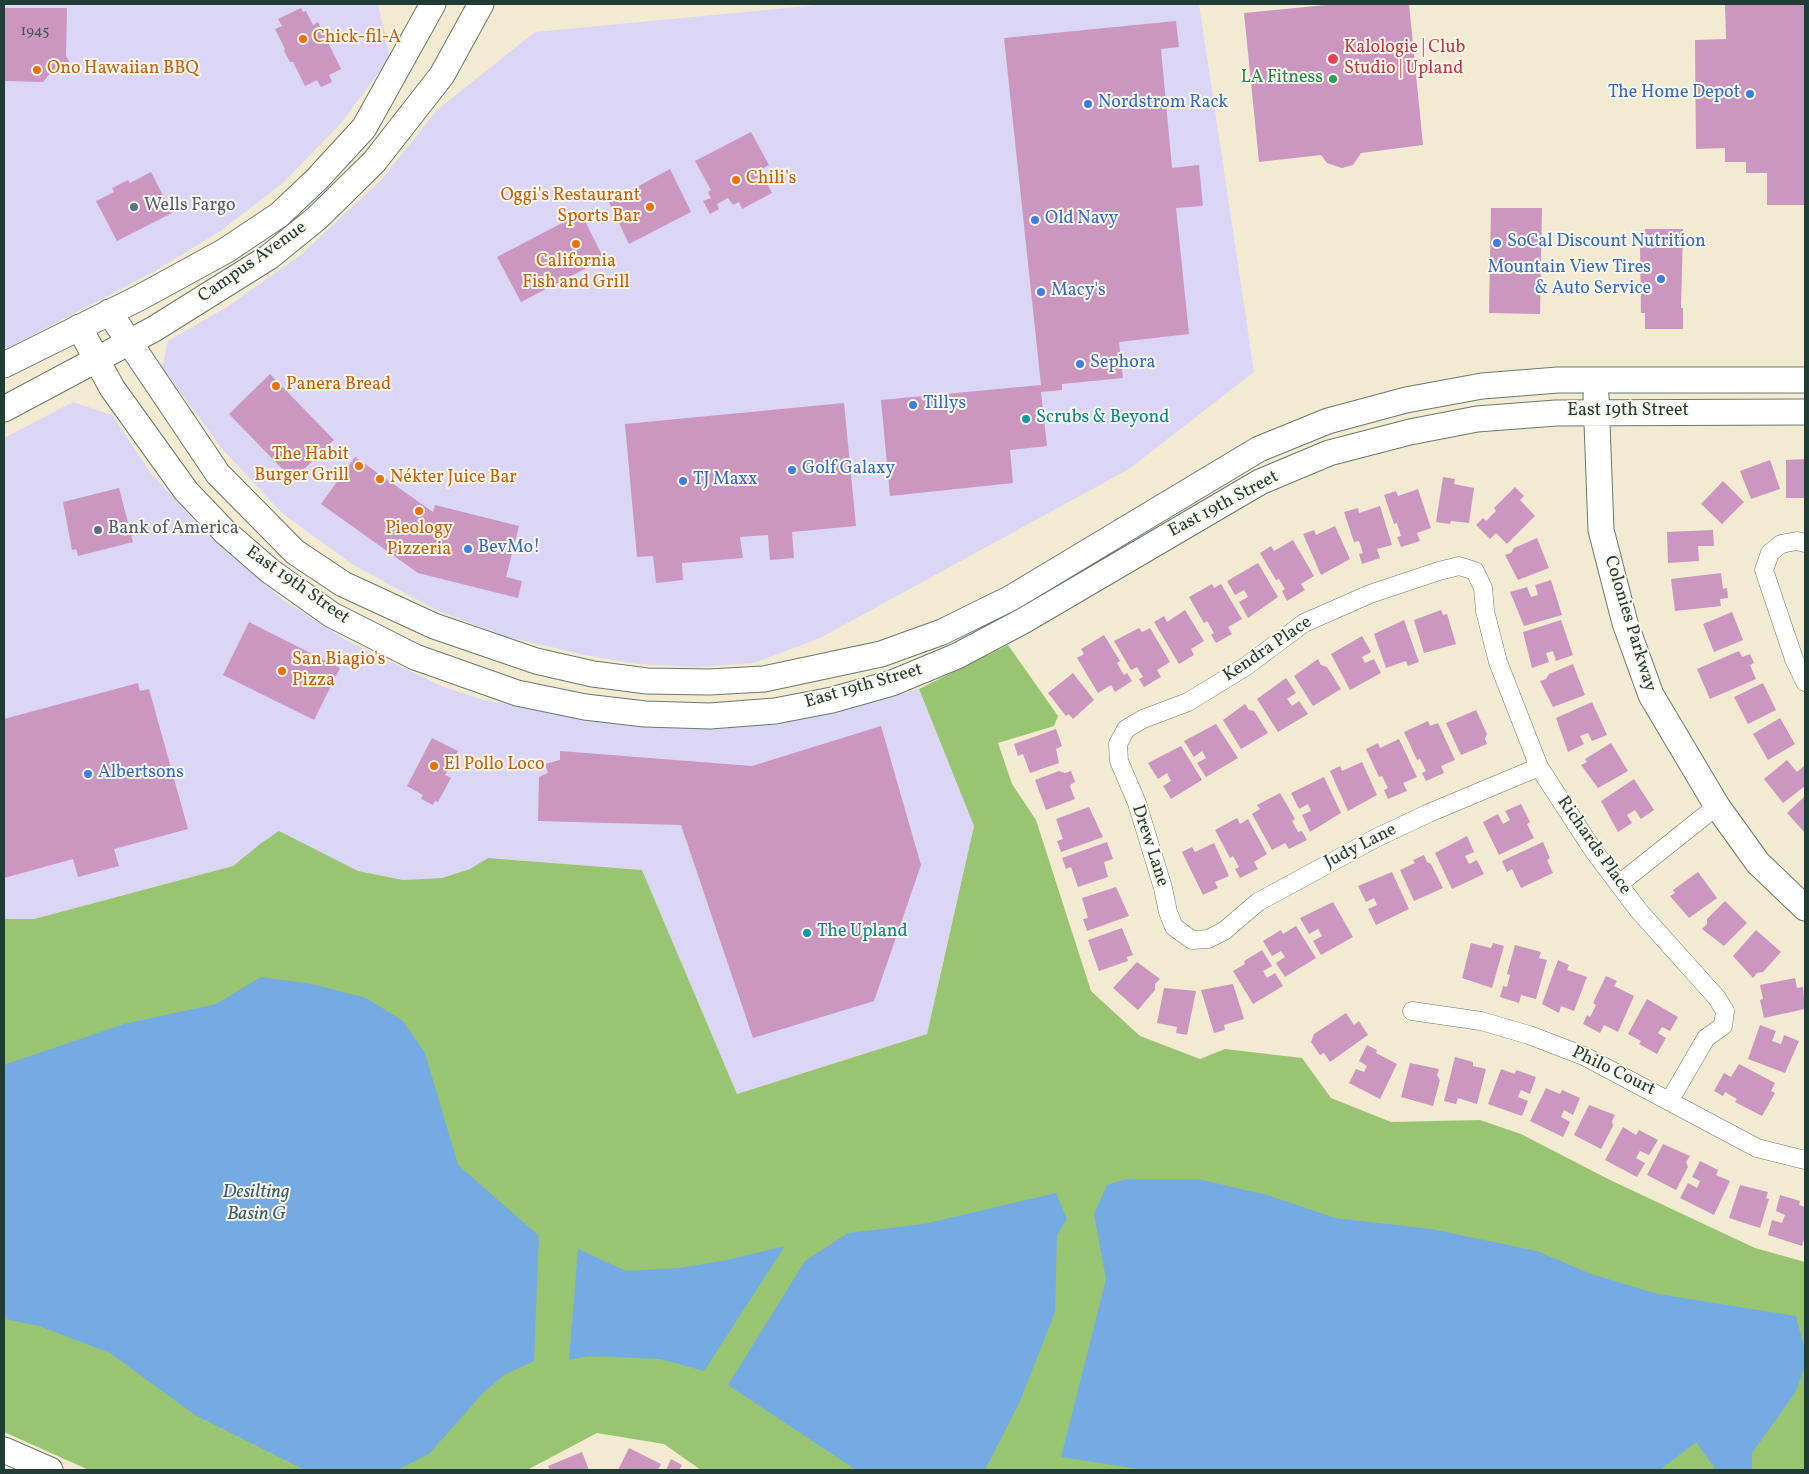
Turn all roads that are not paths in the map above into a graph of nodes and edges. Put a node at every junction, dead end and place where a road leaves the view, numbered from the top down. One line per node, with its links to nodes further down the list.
1 (433, 4): 3 (main road, Campus Avenue)
2 (481, 4): 5 (main road, Campus Avenue)
3 (109, 312): 4 (main road, Campus Avenue); 5 (main road, East 19th Street)
4 (79, 327): 6 (main road, East 19th Street); 7 (main road, Campus Avenue)
5 (130, 342): 6 (main road, Campus Avenue); 8 (main road, East 19th Street)
6 (97, 360): 10 (main road, Campus Avenue); 11 (main road, East 19th Street)
7 (4, 365)
8 (1594, 379): 9 (main road, East 19th Street); 11 (main road, Colonies Parkway)
9 (1805, 380)
10 (4, 409)
11 (1598, 412): 12 (main road, East 19th Street); 18 (main road, Colonies Parkway)
12 (1805, 412)
13 (1805, 543): 15 (street)
14 (1459, 566): 16 (street, Kendra Place); 17 (street, Richards Place)
15 (1805, 682)
16 (1118, 744): 21 (street, Drew Lane)
17 (1539, 767): 19 (street, Richards Place); 21 (street, Judy Lane)
18 (1717, 806): 19 (street); 20 (main road, Colonies Parkway)
19 (1619, 884): 23 (street, Richards Place)
20 (1805, 908)
21 (1192, 940)
22 (1412, 1011): 23 (street, Philo Court)
23 (1670, 1100): 24 (street, Philo Court)
24 (1805, 1160)
25 (4, 1450): 26 (main road)
26 (50, 1470)

